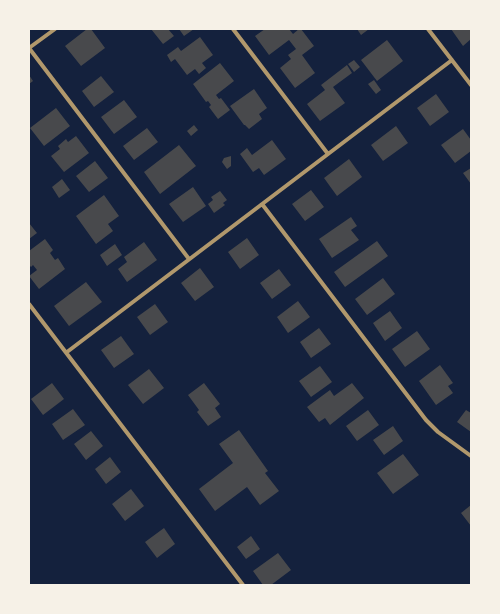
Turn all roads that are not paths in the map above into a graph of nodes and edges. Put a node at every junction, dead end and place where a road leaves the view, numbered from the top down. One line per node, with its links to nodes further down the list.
1 (55, 29): 8 (street)
2 (233, 29): 6 (street)
3 (428, 29): 4 (street)
4 (452, 60): 5 (street); 6 (street)
5 (471, 85)
6 (328, 154): 7 (street)
7 (262, 204): 8 (street); 11 (street)
8 (189, 259): 10 (street)
9 (29, 304): 10 (street)
10 (67, 352): 12 (street)
11 (471, 456)
12 (243, 585)

